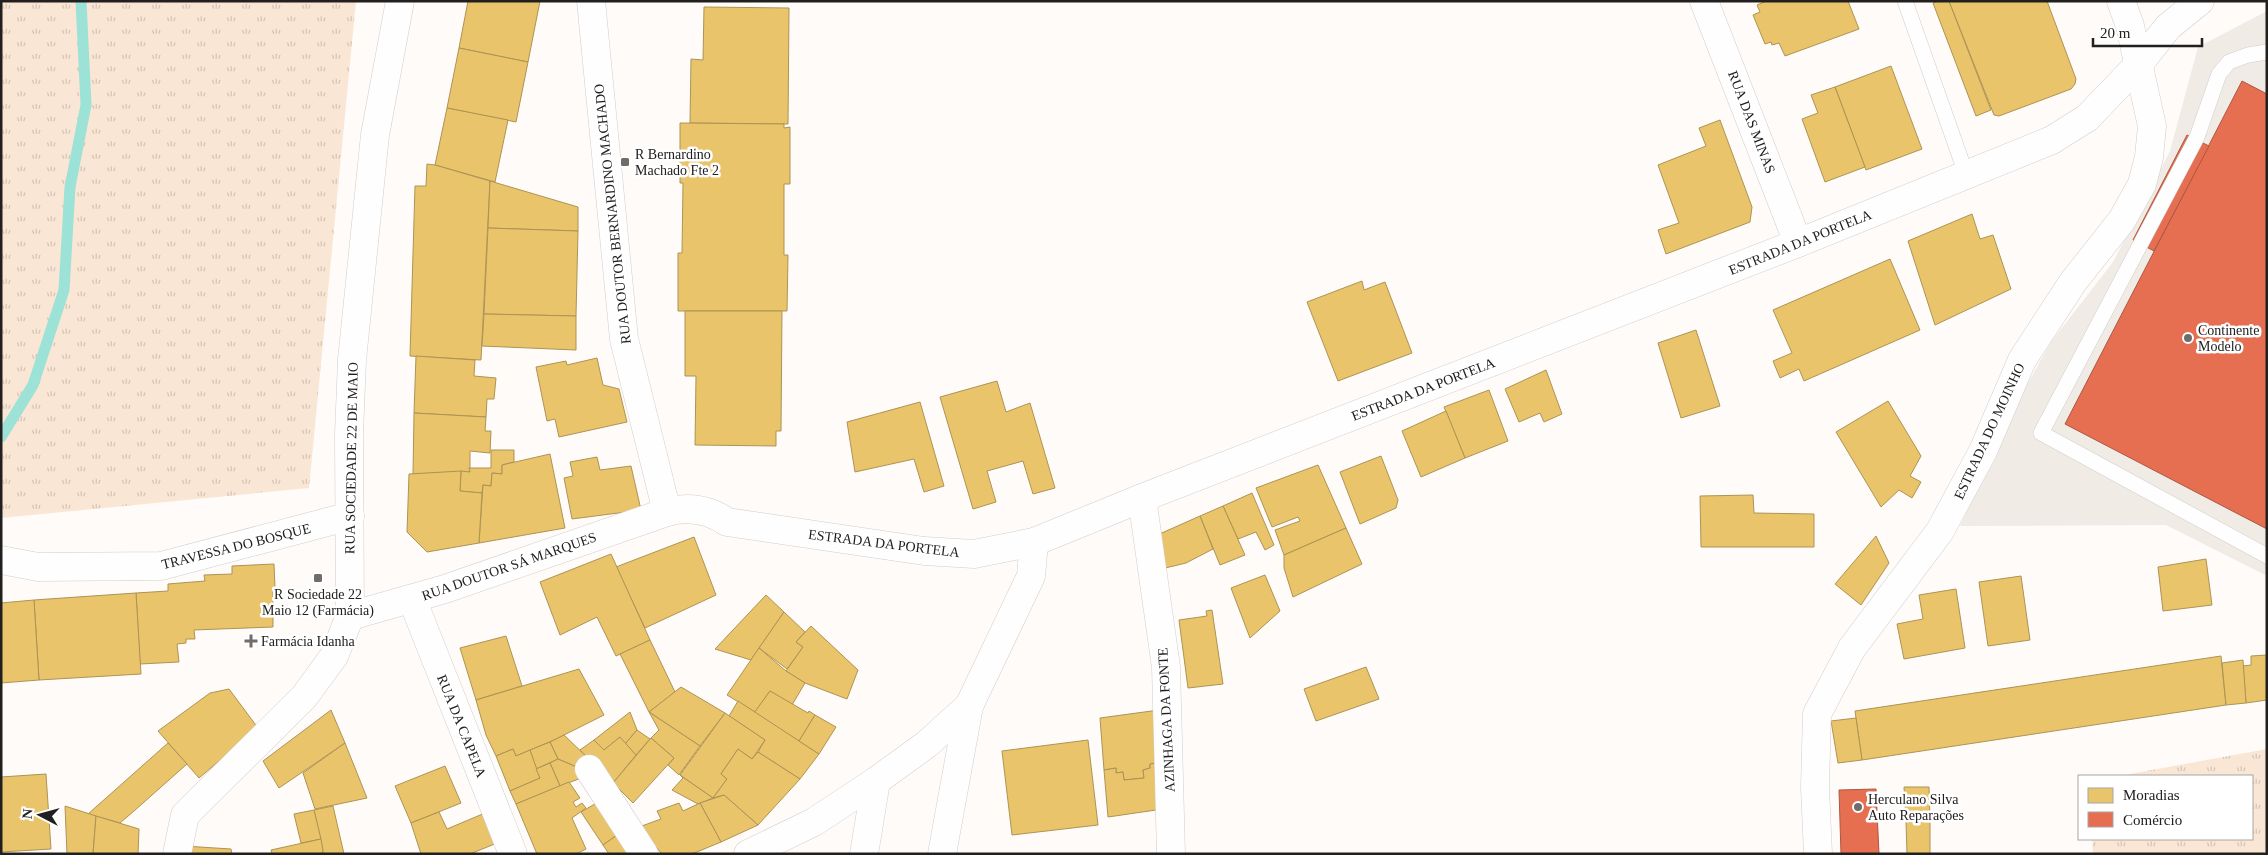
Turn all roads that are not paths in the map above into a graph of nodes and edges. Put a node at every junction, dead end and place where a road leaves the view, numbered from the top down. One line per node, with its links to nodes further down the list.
1 (400, 1): 13 (street, RUA SOCIEDADE 22 DE MAIO)
2 (591, 1): 12 (street, RUA DOUTOR BERNARDINO MACHADO)
3 (1704, 1): 10 (street, RUA DAS MINAS)
4 (1905, 1): 9 (lane)
5 (2121, 1): 8 (street, ESTRADA DO MOINHO)
6 (2200, 1): 8 (street, ESTRADA DA PORTELA)
7 (2267, 52): 15 (lane)
8 (2138, 65): 9 (street, ESTRADA DA PORTELA); 29 (street, ESTRADA DO MOINHO)
9 (1966, 174): 10 (street, ESTRADA DA PORTELA)
10 (1798, 243): 11 (street, ESTRADA DA PORTELA)
11 (1142, 498): 14 (street, ESTRADA DA PORTELA); 28 (street, AZINHAGA DA FONTE)
12 (667, 512): 14 (street, ESTRADA DA PORTELA); 17 (street, RUA DOUTOR SÁ MARQUES)
13 (350, 516): 16 (street, TRAVESSA DO BOSQUE); 18 (street, RUA SOCIEDADE 22 DE MAIO)
14 (1034, 542): 19 (street)
15 (2267, 556)
16 (1, 560)
17 (412, 599): 18 (street, RUA DOUTOR SÁ MARQUES); 23 (street, RUA DA CAPELA)
18 (350, 616): 22 (street, RUA SOCIEDADE 22 DE MAIO)
19 (969, 706): 21 (street); 27 (street)
20 (590, 769): 24 (street)
21 (876, 781): 25 (street); 26 (street)
22 (177, 854)
23 (513, 854)
24 (644, 854)
25 (748, 854)
26 (864, 854)
27 (942, 854)
28 (1170, 854)
29 (1818, 854)

